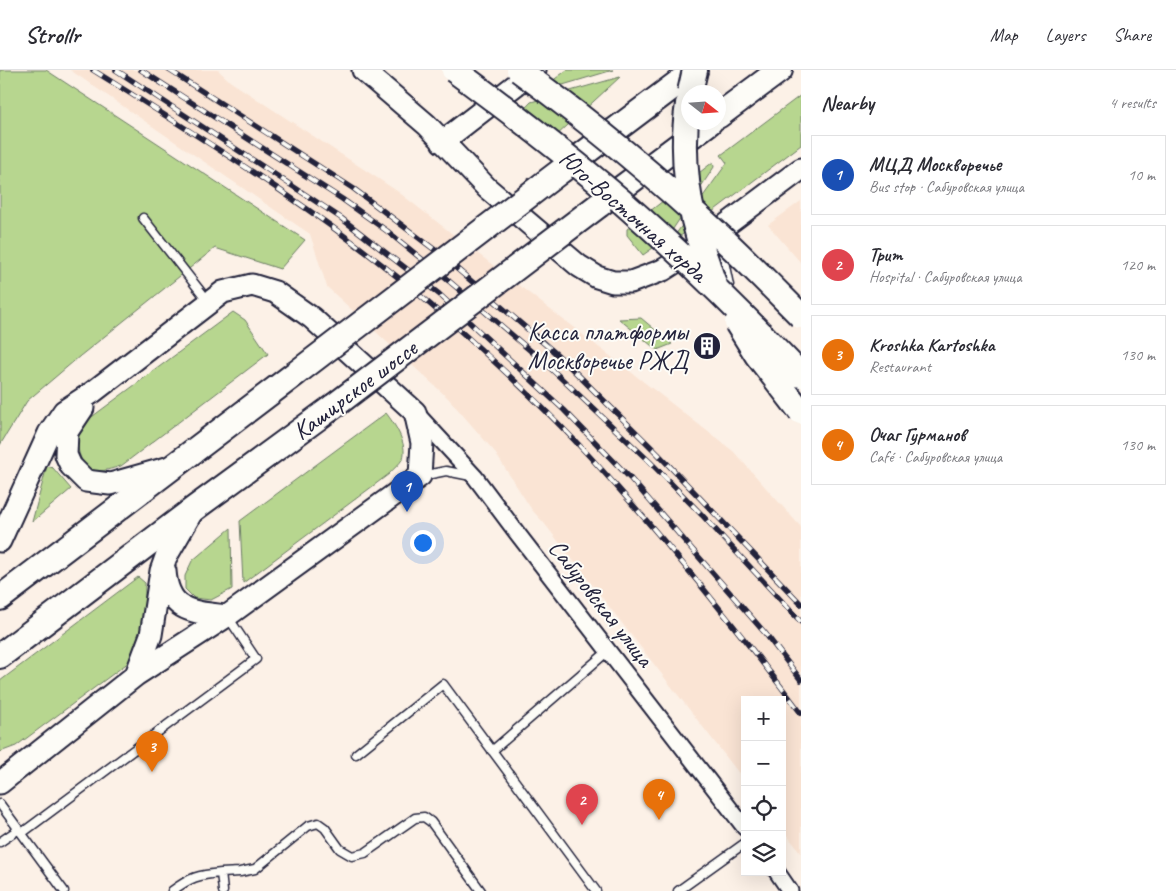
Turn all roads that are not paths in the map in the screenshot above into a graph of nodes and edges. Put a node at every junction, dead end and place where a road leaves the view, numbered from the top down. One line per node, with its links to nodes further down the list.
1 (363, 70): 11 (main road)
2 (454, 70): 18 (main road, Юго-Восточная хорда, bridge)
3 (519, 70): 17 (main road, Юго-Восточная хорда, bridge)
4 (535, 70): 11 (main road)
5 (695, 70): 7 (main road, bridge); 22 (main road, Каширское шоссе, bridge)
6 (780, 70): 8 (main road)
7 (692, 85)
8 (726, 110)
9 (686, 130): 21 (main road, bridge)
10 (699, 130): 25 (main road, Каширское шоссе, bridge)
11 (442, 142): 14 (main road)
12 (801, 169): 14 (main road)
13 (142, 218): 16 (lane)
14 (709, 238): 15 (lane)
15 (729, 285)
16 (210, 302): 19 (main road); 20 (main road)
17 (801, 316)
18 (801, 375)
19 (93, 392): 22 (main road); 26 (main road)
20 (415, 412): 23 (main road); 24 (street, Сабуровская улица)
21 (801, 412)
22 (178, 464): 28 (main road, Каширское шоссе)
23 (420, 476): 24 (lane); 29 (main road)
24 (475, 477): 30 (street, Сабуровская улица)
25 (195, 508): 27 (main road); 31 (main road, Каширское шоссе)
26 (0, 541)
27 (166, 557): 29 (main road); 32 (main road)
28 (0, 598)
29 (226, 616): 32 (main road); 38 (lane)
30 (608, 652): 33 (lane); 37 (street, Сабуровская улица)
31 (0, 656)
32 (136, 675): 35 (main road)
33 (492, 751): 34 (lane); 47 (lane)
34 (356, 754)
35 (4, 777)
36 (0, 804): 38 (lane)
37 (741, 823)
38 (20, 831): 39 (lane); 43 (lane)
39 (0, 842)
40 (741, 846): 48 (lane)
41 (221, 874): 44 (lane); 45 (lane); 46 (lane)
42 (780, 876): 49 (street)
43 (64, 891)
44 (172, 891)
45 (224, 891)
46 (481, 891)
47 (596, 891)
48 (678, 891)
49 (790, 891)

